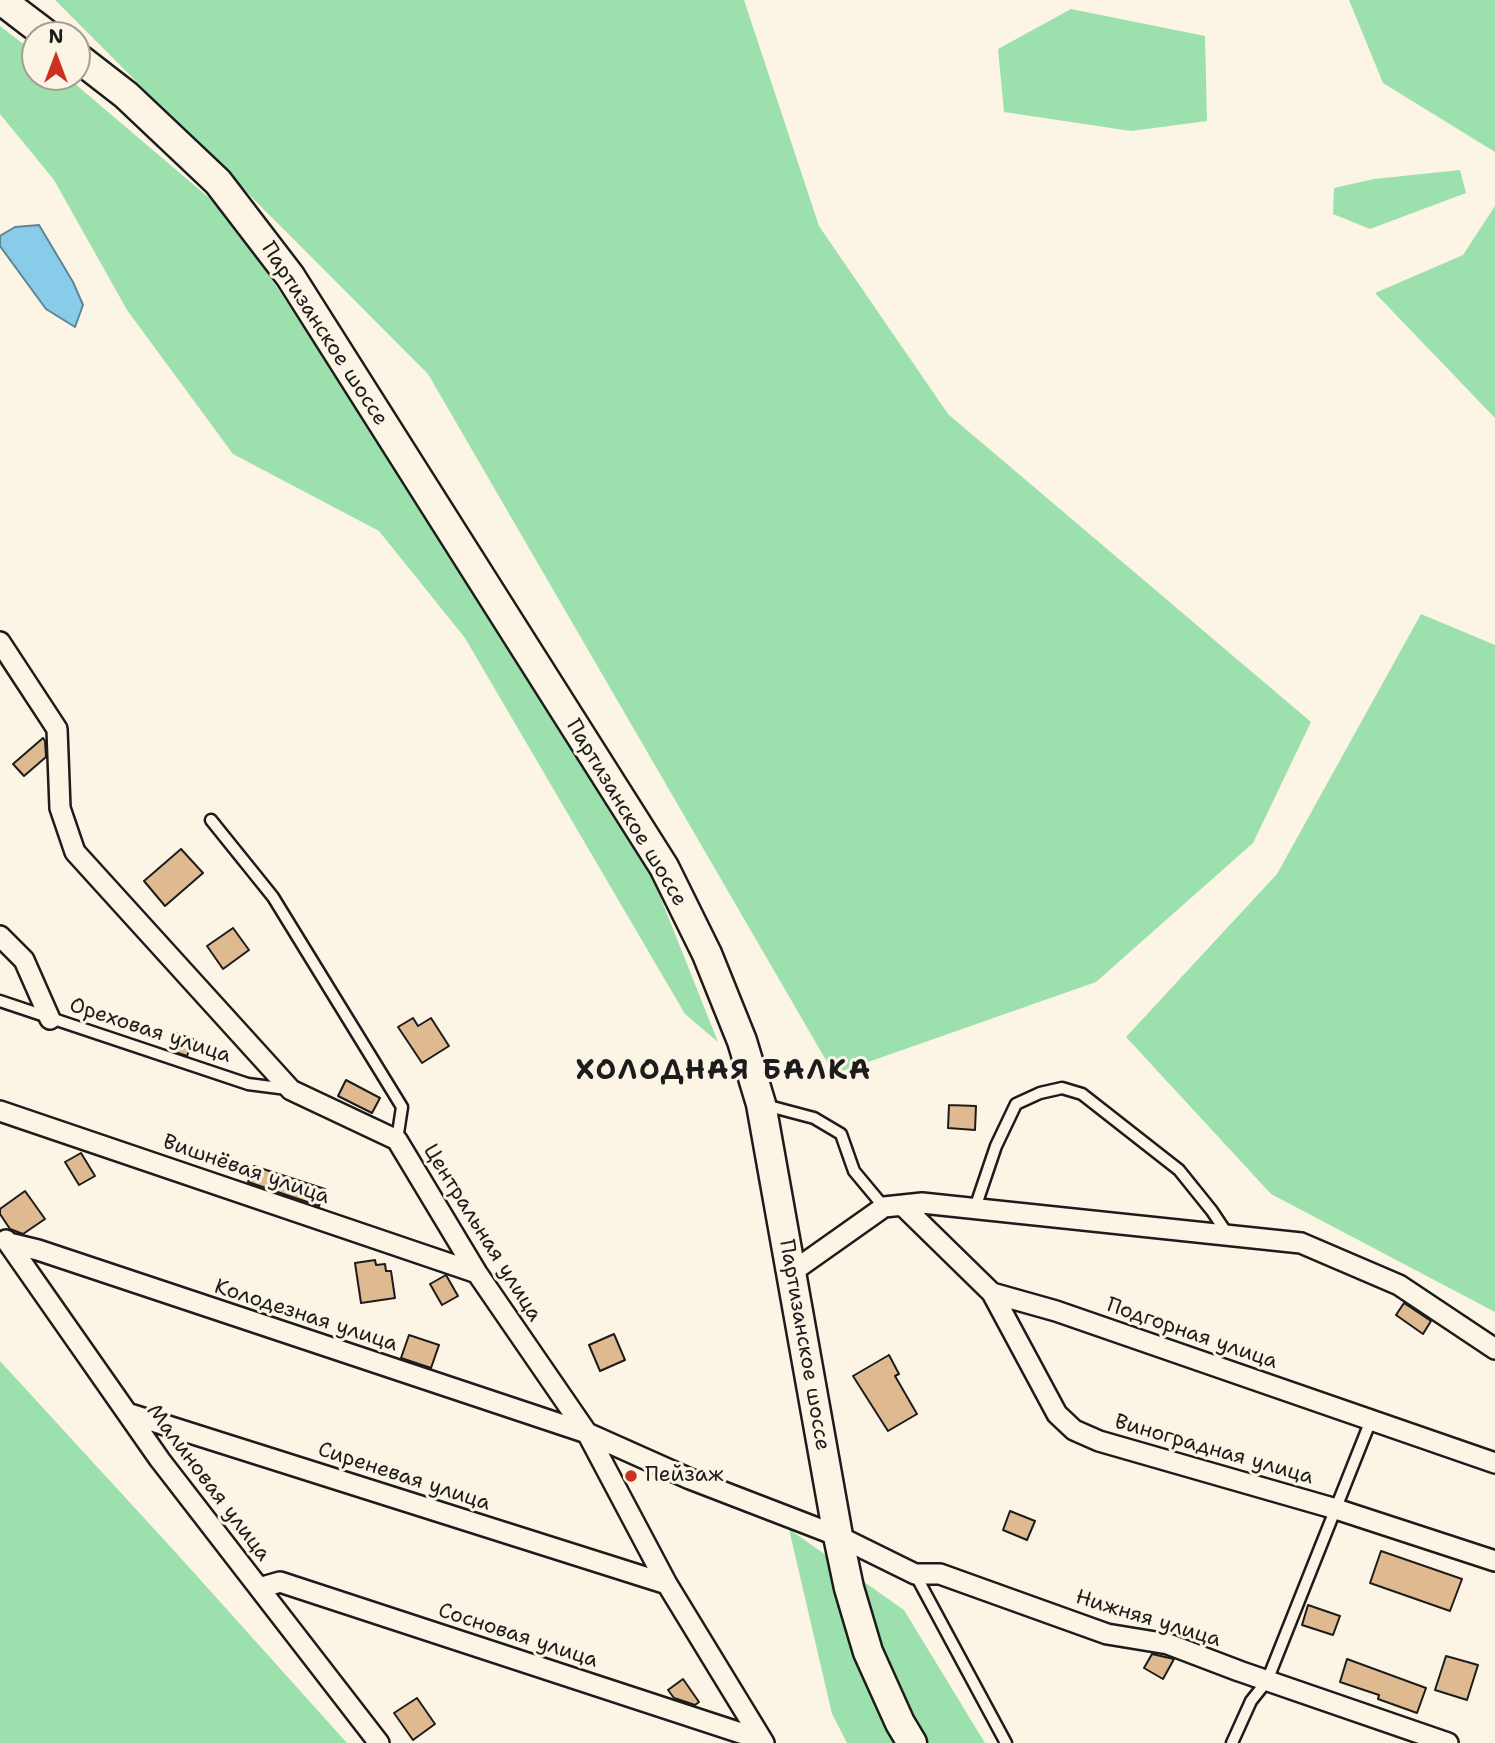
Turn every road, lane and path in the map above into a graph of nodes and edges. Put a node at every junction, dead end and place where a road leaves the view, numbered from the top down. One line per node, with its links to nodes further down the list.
1 (1, 0): 2 (main road)
2 (29, 21)
3 (91, 68): 10 (main road, Партизанское шоссе)
4 (3, 651): 9 (street, Центральная улица)
5 (211, 820): 12 (lane)
6 (0, 936): 8 (street)
7 (0, 1001): 8 (lane, Ореховая улица)
8 (50, 1018): 9 (lane, Ореховая улица)
9 (291, 1090): 12 (street, Центральная улица)
10 (761, 1104): 13 (lane); 17 (main road, Партизанское шоссе)
11 (0, 1111): 18 (street, Вишнёвая улица)
12 (397, 1140): 18 (street, Центральная улица)
13 (893, 1206): 14 (street); 17 (street); 19 (street, Подгорная улица)
14 (975, 1208): 15 (street); 15 (lane)
15 (1228, 1236): 20 (street)
16 (4, 1239): 21 (street, Малиновая улица); 23 (street, Колодезная улица)
17 (792, 1272): 26 (main road, Партизанское шоссе)
18 (477, 1273): 23 (street, Центральная улица)
19 (992, 1293): 22 (street, Подгорная улица); 25 (street, Виноградная улица)
20 (1495, 1349)
21 (127, 1413): 29 (street, Сиреневая улица); 30 (street, Малиновая улица)
22 (1371, 1420): 24 (street, Подгорная улица); 25 (lane)
23 (587, 1433): 26 (street, Колодезная улица); 29 (street, Центральная улица)
24 (1495, 1463)
25 (1336, 1509): 27 (street, Виноградная улица); 31 (lane)
26 (838, 1536): 28 (street, Нижняя улица); 34 (main road, Партизанское шоссе)
27 (1495, 1560)
28 (915, 1573): 31 (street, Нижняя улица); 35 (lane)
29 (667, 1584): 32 (street, Центральная улица)
30 (259, 1588): 32 (street, Сосновая улица); 33 (street, Малиновая улица)
31 (1266, 1681): 36 (lane); 37 (street, Нижняя улица)
32 (763, 1741)
33 (379, 1743)
34 (912, 1743)
35 (1006, 1743)
36 (1232, 1743)
37 (1448, 1743)

